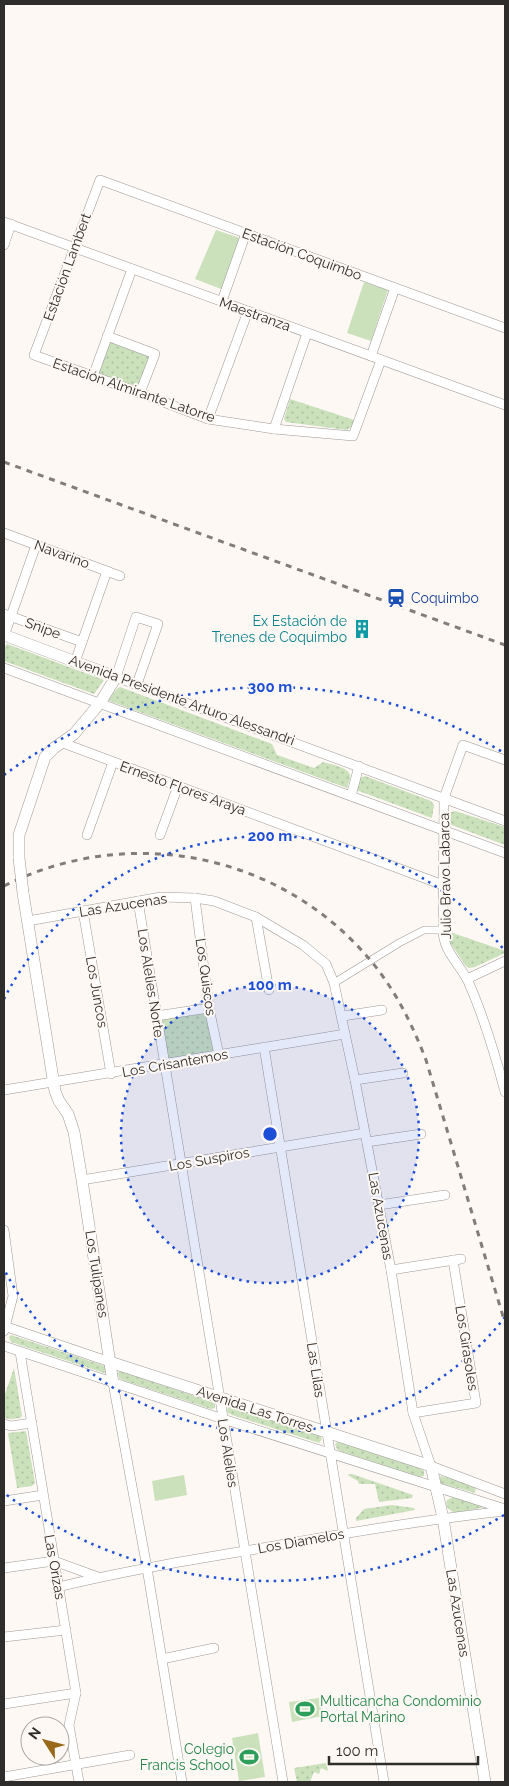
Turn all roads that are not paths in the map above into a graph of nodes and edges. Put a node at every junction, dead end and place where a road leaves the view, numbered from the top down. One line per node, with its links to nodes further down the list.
1 (100, 180): 3 (street, Estación Coquimbo); 5 (street, Estación Lambert)
2 (7, 223): 4 (street); 5 (street, Maestranza)
3 (246, 234): 7 (street, Estación Coquimbo); 8 (street)
4 (4, 245)
5 (75, 248): 6 (street, Maestranza); 13 (street, Estación Lambert)
6 (132, 269): 8 (street, Maestranza); 12 (street)
7 (395, 288): 10 (street, Estación Coquimbo); 14 (street)
8 (222, 302): 9 (street, Maestranza)
9 (248, 311): 11 (street, Maestranza); 19 (street)
10 (505, 328)
11 (307, 333): 14 (street, Maestranza); 20 (street)
12 (107, 336): 16 (street); 17 (street)
13 (34, 355): 16 (street, Estación Almirante Latorre)
14 (371, 356): 15 (street, Maestranza)
15 (381, 360): 18 (street, Maestranza); 20 (street, Estación Almirante Latorre)
16 (93, 376): 17 (street, Estación Almirante Latorre)
17 (140, 393): 19 (street, Estación Almirante Latorre)
18 (505, 405)
19 (208, 419): 20 (street, Estación Almirante Latorre)
20 (274, 429)
21 (4, 533): 22 (street, Navarino)
22 (36, 545): 23 (street, Navarino); 25 (street)
23 (107, 571): 24 (street, Navarino); 27 (street)
24 (120, 576)
25 (7, 615): 26 (street); 27 (street, Snipe)
26 (4, 636): 28 (street, Avenida Presidente Arturo Alessandri)
27 (82, 642): 28 (street)
28 (75, 662): 30 (street, Avenida Presidente Arturo Alessandri)
29 (4, 668): 32 (street)
30 (116, 676): 31 (street, Avenida Presidente Arturo Alessandri); 31 (street); 32 (street, Los Tulipanes)
31 (137, 684): 36 (street, Avenida Presidente Arturo Alessandri)
32 (100, 703): 33 (street, Los Tulipanes); 38 (street)
33 (63, 743): 35 (street, Ernesto Flores Araya); 50 (street, Los Tulipanes, bridge)
34 (505, 760): 39 (street, Julio Bravo Labarca)
35 (113, 762): 37 (street, Ernesto Flores Araya); 42 (street)
36 (359, 766): 38 (street); 39 (street, Avenida Presidente Arturo Alessandri)
37 (178, 786): 43 (street); 45 (street, Ernesto Flores Araya)
38 (351, 796): 41 (street)
39 (444, 798): 40 (street, Avenida Presidente Arturo Alessandri); 41 (street, Julio Bravo Labarca)
40 (505, 821)
41 (444, 830): 44 (street); 45 (street, Julio Bravo Labarca)
42 (87, 835)
43 (160, 835)
44 (505, 853)
45 (443, 885): 51 (street, Julio Bravo Labarca)
46 (195, 898): 47 (street, Las Azucenas); 49 (street, Las Azucenas); 56 (street, Los Quiscos)
47 (138, 901): 48 (street, Las Azucenas); 58 (street, Los Alelies Norte)
48 (83, 911): 50 (street, Las Azucenas); 65 (street, Los Juncos)
49 (256, 917): 54 (street, Las Azucenas); 55 (street)
50 (28, 921): 67 (street, Los Tulipanes)
51 (443, 930): 53 (street, Julio Bravo Labarca); 54 (street)
52 (505, 961): 53 (street)
53 (467, 979): 69 (street, Julio Bravo Labarca)
54 (334, 983): 59 (street, Las Azucenas)
55 (269, 990)
56 (209, 1008): 58 (street); 62 (street, Los Quiscos)
57 (382, 1010): 59 (street)
58 (156, 1016): 63 (street, Los Alelies Norte)
59 (343, 1016): 60 (street, Las Azucenas)
60 (345, 1034): 61 (street, Los Crisantemos); 66 (street, Las Azucenas)
61 (264, 1047): 62 (street, Los Crisantemos); 72 (street, Las Lilas)
62 (219, 1055): 63 (street, Los Crisantemos)
63 (165, 1065): 65 (street, Los Crisantemos); 73 (street, Los Alelies)
64 (403, 1073): 66 (street)
65 (112, 1074): 67 (street, Los Crisantemos)
66 (355, 1080): 71 (street, Las Azucenas)
67 (53, 1083): 68 (street, Los Crisantemos); 74 (street, Los Tulipanes)
68 (4, 1090)
69 (505, 1092)
70 (421, 1134): 71 (street, Los Suspiros)
71 (366, 1138): 72 (street, Los Suspiros); 76 (street, Las Azucenas)
72 (280, 1147): 73 (street, Los Suspiros); 90 (street, Las Lilas)
73 (182, 1164): 74 (street, Los Suspiros); 85 (street, Los Alelies)
74 (82, 1180): 83 (street, Los Tulipanes)
75 (445, 1195): 76 (street)
76 (379, 1205): 79 (street, Las Azucenas)
77 (4, 1230): 78 (street)
78 (5, 1246): 80 (street)
79 (390, 1270): 86 (street, Las Azucenas); 86 (street, Los Girasoles)
80 (4, 1328): 83 (street, Avenida Las Torres)
81 (4, 1346): 82 (street, Avenida Las Torres)
82 (20, 1352): 84 (street, Avenida Las Torres); 88 (street, Las Orizas)
83 (110, 1362): 84 (street, Los Tulipanes); 85 (street, Avenida Las Torres)
84 (113, 1383): 87 (street, Avenida Las Torres); 103 (street, Los Tulipanes)
85 (219, 1397): 87 (street, Los Alelies); 90 (street, Avenida Las Torres)
86 (413, 1414): 92 (street, Las Azucenas)
87 (223, 1419): 91 (street, Avenida Las Torres); 100 (street, Los Alelies)
88 (32, 1423): 89 (street); 95 (street, Las Orizas)
89 (6, 1426)
90 (326, 1431): 91 (street, Las Lilas); 92 (street, Avenida Las Torres)
91 (329, 1454): 93 (street, Avenida Las Torres); 99 (street, Las Lilas)
92 (431, 1466): 93 (street, Las Azucenas); 94 (street, Avenida Las Torres)
93 (437, 1487): 97 (street, Avenida Las Torres); 98 (street, Las Azucenas)
94 (505, 1494)
95 (43, 1495): 96 (street); 101 (street, Las Orizas)
96 (4, 1500)
97 (505, 1510): 98 (street, Los Diamelos)
98 (443, 1518): 99 (street, Los Diamelos); 119 (street, Las Azucenas)
99 (343, 1534): 100 (street, Los Diamelos); 118 (street, Las Lilas)
100 (244, 1551): 103 (street, Los Diamelos); 117 (street, Los Alelies)
101 (54, 1561): 102 (street); 104 (street); 105 (street, Las Orizas)
102 (4, 1568)
103 (147, 1568): 104 (street, Los Diamelos); 109 (street, Los Tulipanes)
104 (98, 1577): 105 (street, Los Diamelos)
105 (58, 1587): 106 (street, Las Orizas)
106 (66, 1630): 107 (street); 110 (street, Las Orizas)
107 (4, 1638)
108 (214, 1648): 109 (street)
109 (162, 1659): 116 (street, Los Tulipanes)
110 (76, 1693): 111 (street); 113 (street, Las Orizas)
111 (4, 1704)
112 (130, 1755): 113 (street)
113 (76, 1764): 114 (street); 115 (street, Las Orizas)
114 (4, 1777)
115 (79, 1782)
116 (182, 1782)
117 (283, 1782)
118 (384, 1782)
119 (485, 1782)

